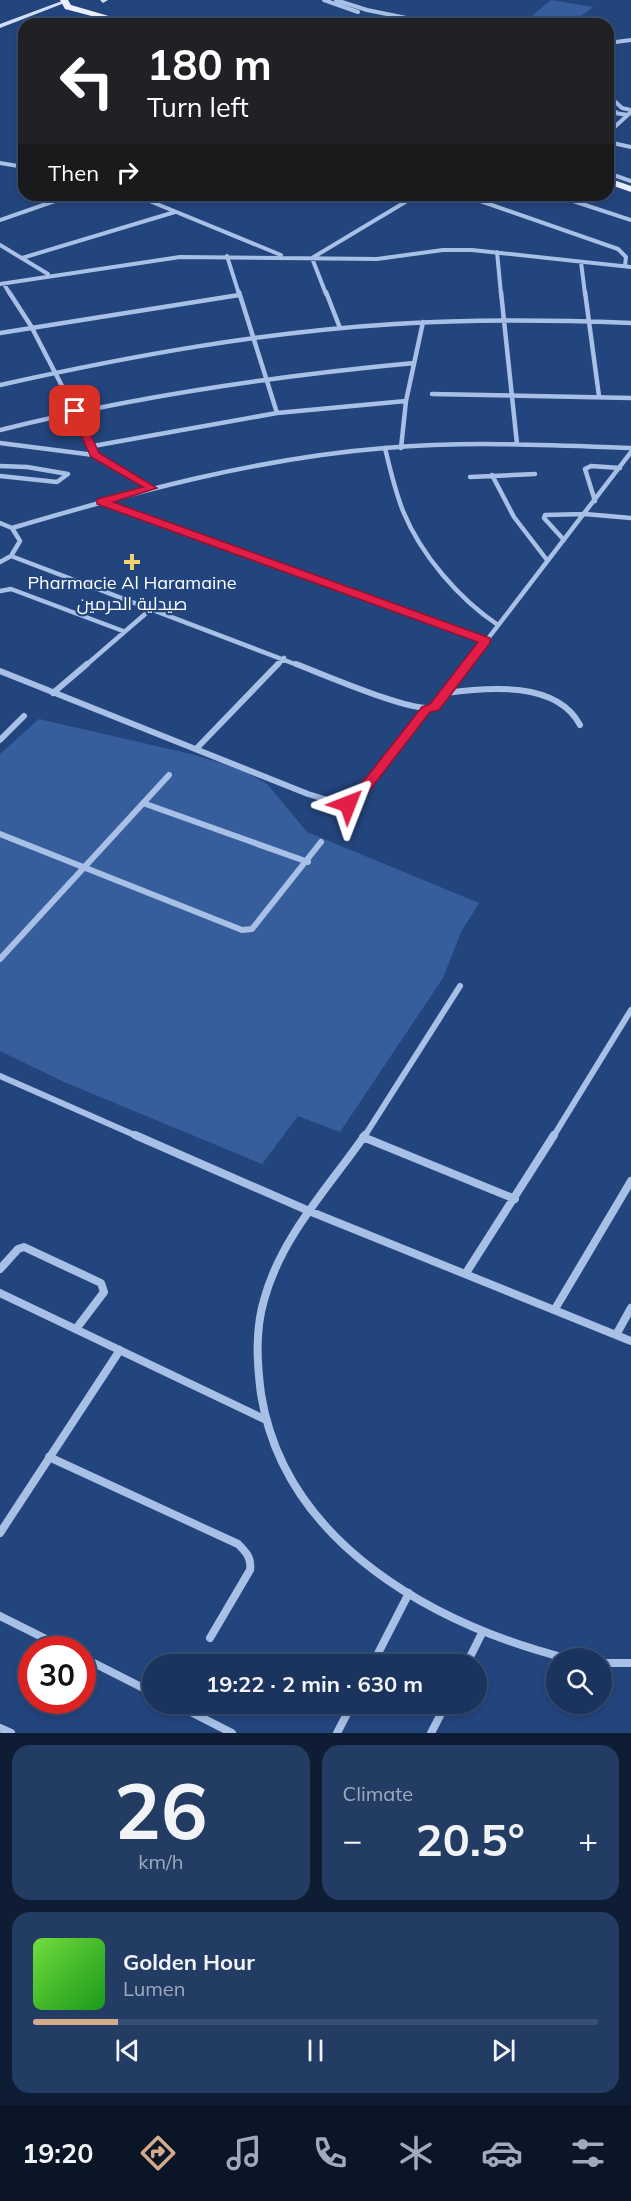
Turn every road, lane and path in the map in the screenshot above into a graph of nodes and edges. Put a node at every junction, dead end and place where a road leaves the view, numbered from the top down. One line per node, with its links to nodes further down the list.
1 (324, 0): 10 (street)
2 (336, 0): 11 (street)
3 (64, 1): 5 (main road); 6 (main road)
4 (103, 1): 5 (main road); 9 (main road)
5 (78, 8): 6 (main road); 8 (main road)
6 (35, 15): 7 (main road)
7 (25, 18)
8 (112, 18)
9 (120, 18)
10 (389, 18)
11 (406, 18)
12 (18, 20): 13 (main road)
13 (0, 26)
14 (631, 42): 15 (street)
15 (614, 44)
16 (614, 101): 17 (street)
17 (621, 107): 18 (street); 19 (street)
18 (615, 113): 19 (street)
19 (630, 113): 20 (street)
20 (614, 128)
21 (614, 143): 22 (street)
22 (631, 147)
23 (0, 163): 24 (street)
24 (14, 165): 25 (street); 26 (street)
25 (18, 166)
26 (0, 170)
27 (614, 175): 28 (street)
28 (631, 181)
29 (614, 183): 30 (main road)
30 (631, 189)
31 (55, 201): 37 (street)
32 (150, 201): 36 (street)
33 (407, 201): 44 (street)
34 (480, 201): 46 (street)
35 (573, 201): 38 (street)
36 (176, 211): 42 (street); 43 (street)
37 (0, 220)
38 (631, 220)
39 (0, 245): 43 (street)
40 (497, 252): 44 (street); 45 (street); 51 (street)
41 (227, 256): 42 (street); 48 (street); 50 (street)
42 (284, 256): 44 (street)
43 (22, 258): 48 (street)
44 (312, 258): 56 (street)
45 (581, 262): 46 (street); 52 (street)
46 (625, 266): 47 (street)
47 (631, 267)
48 (48, 275): 49 (street)
49 (2, 284): 55 (street)
50 (239, 295): 55 (street); 58 (street)
51 (503, 318): 52 (street); 53 (street); 64 (street)
52 (588, 320): 54 (street); 65 (street)
53 (423, 322): 56 (street); 59 (street)
54 (631, 323)
55 (30, 326): 57 (street); 60 (street)
56 (340, 328): 58 (street)
57 (0, 333)
58 (252, 338): 60 (street); 61 (street)
59 (414, 363): 61 (street); 67 (street)
60 (55, 372): 62 (street); 68 (street)
61 (266, 378): 68 (street); 69 (street)
62 (0, 384)
63 (432, 394): 64 (street)
64 (513, 394): 65 (street); 72 (street)
65 (599, 396): 66 (street)
66 (631, 398)
67 (406, 401): 69 (street); 74 (street)
68 (75, 411): 70 (street); 73 (street)
69 (277, 413): 73 (street)
70 (0, 430)
71 (0, 443): 77 (street)
72 (517, 444): 74 (street); 76 (street)
73 (93, 446): 77 (street)
74 (401, 447): 75 (street)
75 (385, 448): 84 (street); 97 (street)
76 (631, 450): 79 (street)
77 (94, 455): 84 (street)
78 (0, 466): 82 (street)
79 (620, 468): 85 (street); 85 (street)
80 (535, 474): 81 (street)
81 (492, 475): 83 (street); 93 (street)
82 (0, 476)
83 (470, 477)
84 (152, 488): 86 (street)
85 (595, 501): 87 (street)
86 (101, 502): 90 (street); 99 (street)
87 (585, 513): 88 (street); 91 (street); 91 (street)
88 (631, 518)
89 (0, 523): 90 (street)
90 (12, 528): 92 (street)
91 (564, 540): 93 (street)
92 (11, 556): 94 (street); 96 (street)
93 (547, 560): 97 (street)
94 (0, 562)
95 (0, 591): 98 (street)
96 (151, 609): 98 (street); 100 (street)
97 (498, 625): 99 (street)
98 (123, 631): 102 (street)
99 (486, 640): 103 (street)
100 (284, 658): 104 (street); 108 (street)
101 (0, 671): 102 (street)
102 (53, 693): 108 (street)
103 (446, 693): 104 (street); 106 (street)
104 (426, 709): 108 (street)
105 (24, 716): 107 (street)
106 (580, 725)
107 (0, 740)
108 (196, 749)
109 (169, 776): 110 (street)
110 (143, 803): 113 (street); 114 (street)
111 (0, 834): 114 (street)
112 (321, 842): 113 (street)
113 (308, 862): 114 (street)
114 (83, 866): 115 (street)
115 (0, 959)
116 (460, 986): 119 (street)
117 (631, 1010): 121 (street)
118 (0, 1076): 122 (street)
119 (363, 1137): 121 (street); 122 (street)
120 (631, 1181): 127 (street)
121 (515, 1200): 124 (street)
122 (309, 1211): 124 (street); 132 (street)
123 (0, 1269): 128 (street)
124 (466, 1273): 127 (street)
125 (0, 1293): 128 (street)
126 (631, 1308): 129 (street)
127 (555, 1309): 129 (street)
128 (76, 1329): 131 (street)
129 (616, 1335): 130 (street)
130 (631, 1341)
131 (120, 1350): 132 (street); 133 (street)
132 (264, 1419): 135 (street)
133 (49, 1457): 134 (street); 139 (street)
134 (0, 1533)
135 (409, 1593): 137 (street); 141 (street)
136 (0, 1616): 138 (street)
137 (483, 1631): 140 (street); 142 (street)
138 (40, 1636)
139 (210, 1638)
140 (546, 1653)
141 (378, 1654)
142 (472, 1654)
143 (612, 1663): 144 (street)
144 (631, 1663)
145 (96, 1664): 146 (street)
146 (142, 1687)
147 (195, 1714): 152 (street)
148 (347, 1714): 153 (street)
149 (441, 1714): 154 (street)
150 (0, 1728): 151 (street)
151 (10, 1733)
152 (232, 1733)
153 (337, 1733)
154 (431, 1733)

